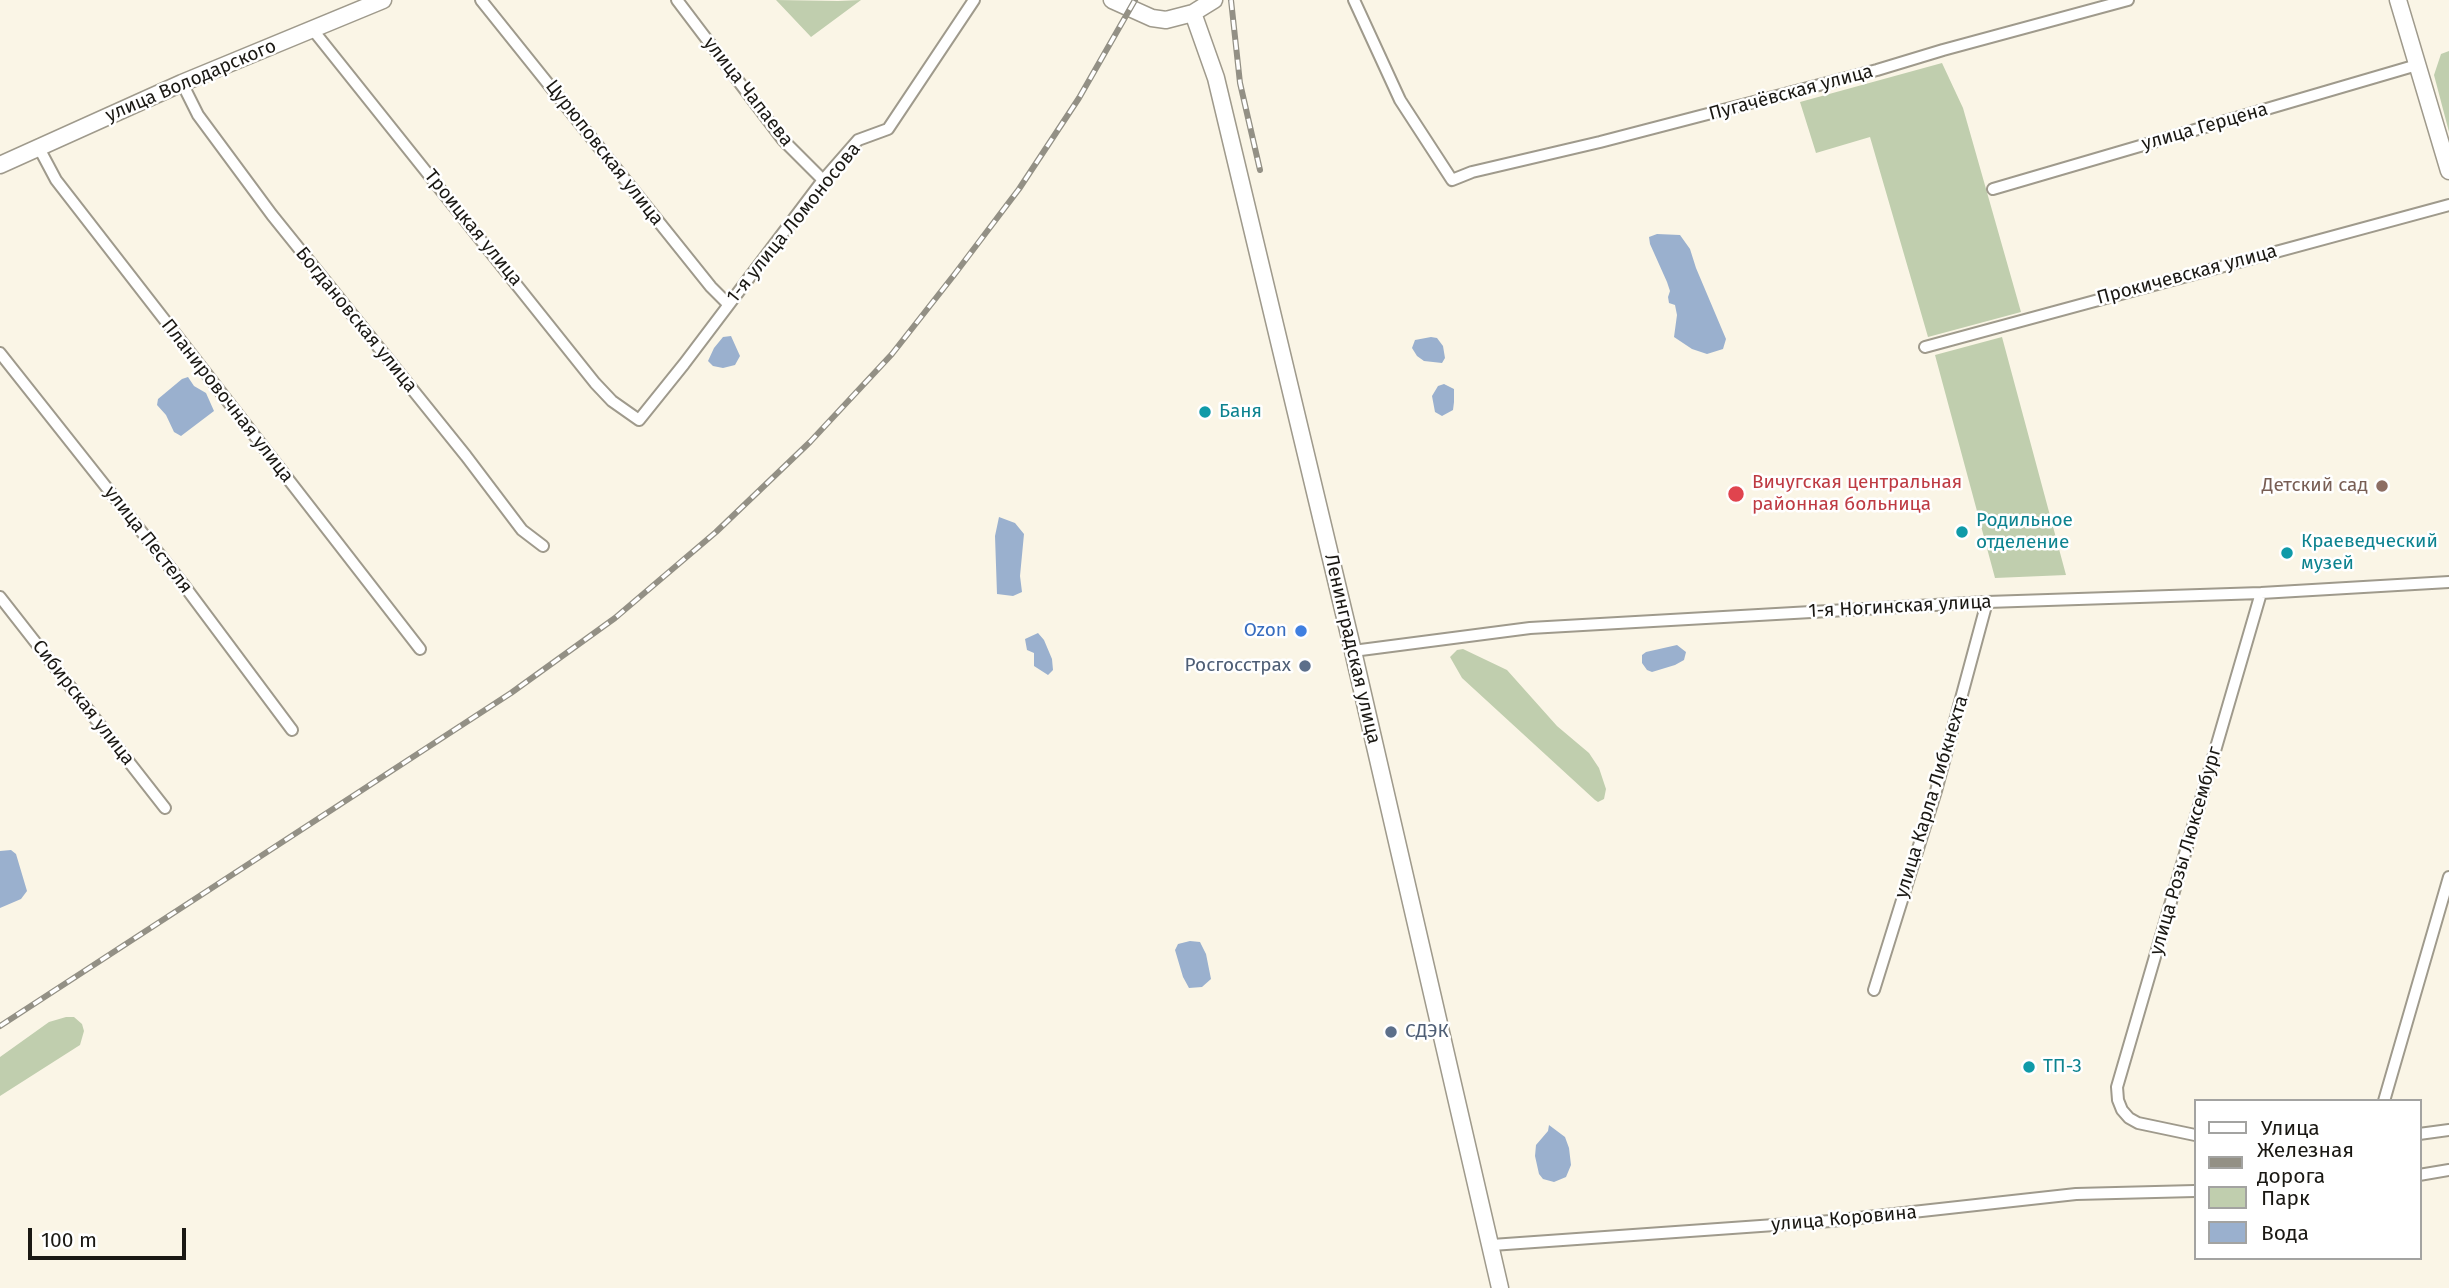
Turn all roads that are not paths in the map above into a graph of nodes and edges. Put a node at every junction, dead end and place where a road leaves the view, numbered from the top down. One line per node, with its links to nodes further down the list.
1 (383, 0): 11 (main road, улица Володарского)
2 (481, 0): 20 (street, Цурюповская улица)
3 (677, 0): 17 (street, улица Чапаева)
4 (974, 0): 17 (street, 1-я улица Ломоносова)
5 (1112, 0): 10 (main road)
6 (1214, 0): 10 (main road)
7 (1354, 0): 8 (street, Пугачёвская улица)
8 (2128, 0)
9 (2398, 0): 12 (main road)
10 (1193, 13): 30 (main road, Ленинградская улица)
11 (313, 30): 13 (main road, улица Володарского); 23 (street, Троицкая улица)
12 (2417, 65): 16 (main road); 18 (street, улица Герцена)
13 (182, 83): 14 (main road, улица Володарского); 24 (street, Богдановская улица)
14 (39, 148): 15 (main road, улица Володарского); 29 (street, Планировочная улица)
15 (0, 165)
16 (2449, 171)
17 (823, 180): 20 (street, 1-я улица Ломоносова)
18 (1993, 189)
19 (2449, 205): 21 (street, Прокичевская улица)
20 (728, 304): 23 (street, 1-я улица Ломоносова)
21 (1925, 347)
22 (0, 353): 31 (street, улица Пестеля)
23 (639, 420)
24 (543, 547)
25 (2449, 582): 26 (street, 1-я Ногинская улица)
26 (2261, 593): 28 (street, 1-я Ногинская улица); 38 (street, улица Розы Люксембург)
27 (0, 597): 32 (street, Сибирская улица)
28 (1987, 602): 30 (street, 1-я Ногинская улица); 34 (street, улица Карла Либкнехта)
29 (420, 649)
30 (1353, 651): 42 (main road, Ленинградская улица)
31 (292, 730)
32 (165, 808)
33 (2449, 877): 35 (street)
34 (1874, 990)
35 (2385, 1099)
36 (2449, 1130): 37 (street)
37 (2421, 1134)
38 (2194, 1135)
39 (2449, 1170): 40 (street)
40 (2421, 1175)
41 (2194, 1192): 42 (street, улица Коровина)
42 (1492, 1245): 43 (main road, Ленинградская улица)
43 (1500, 1288)

